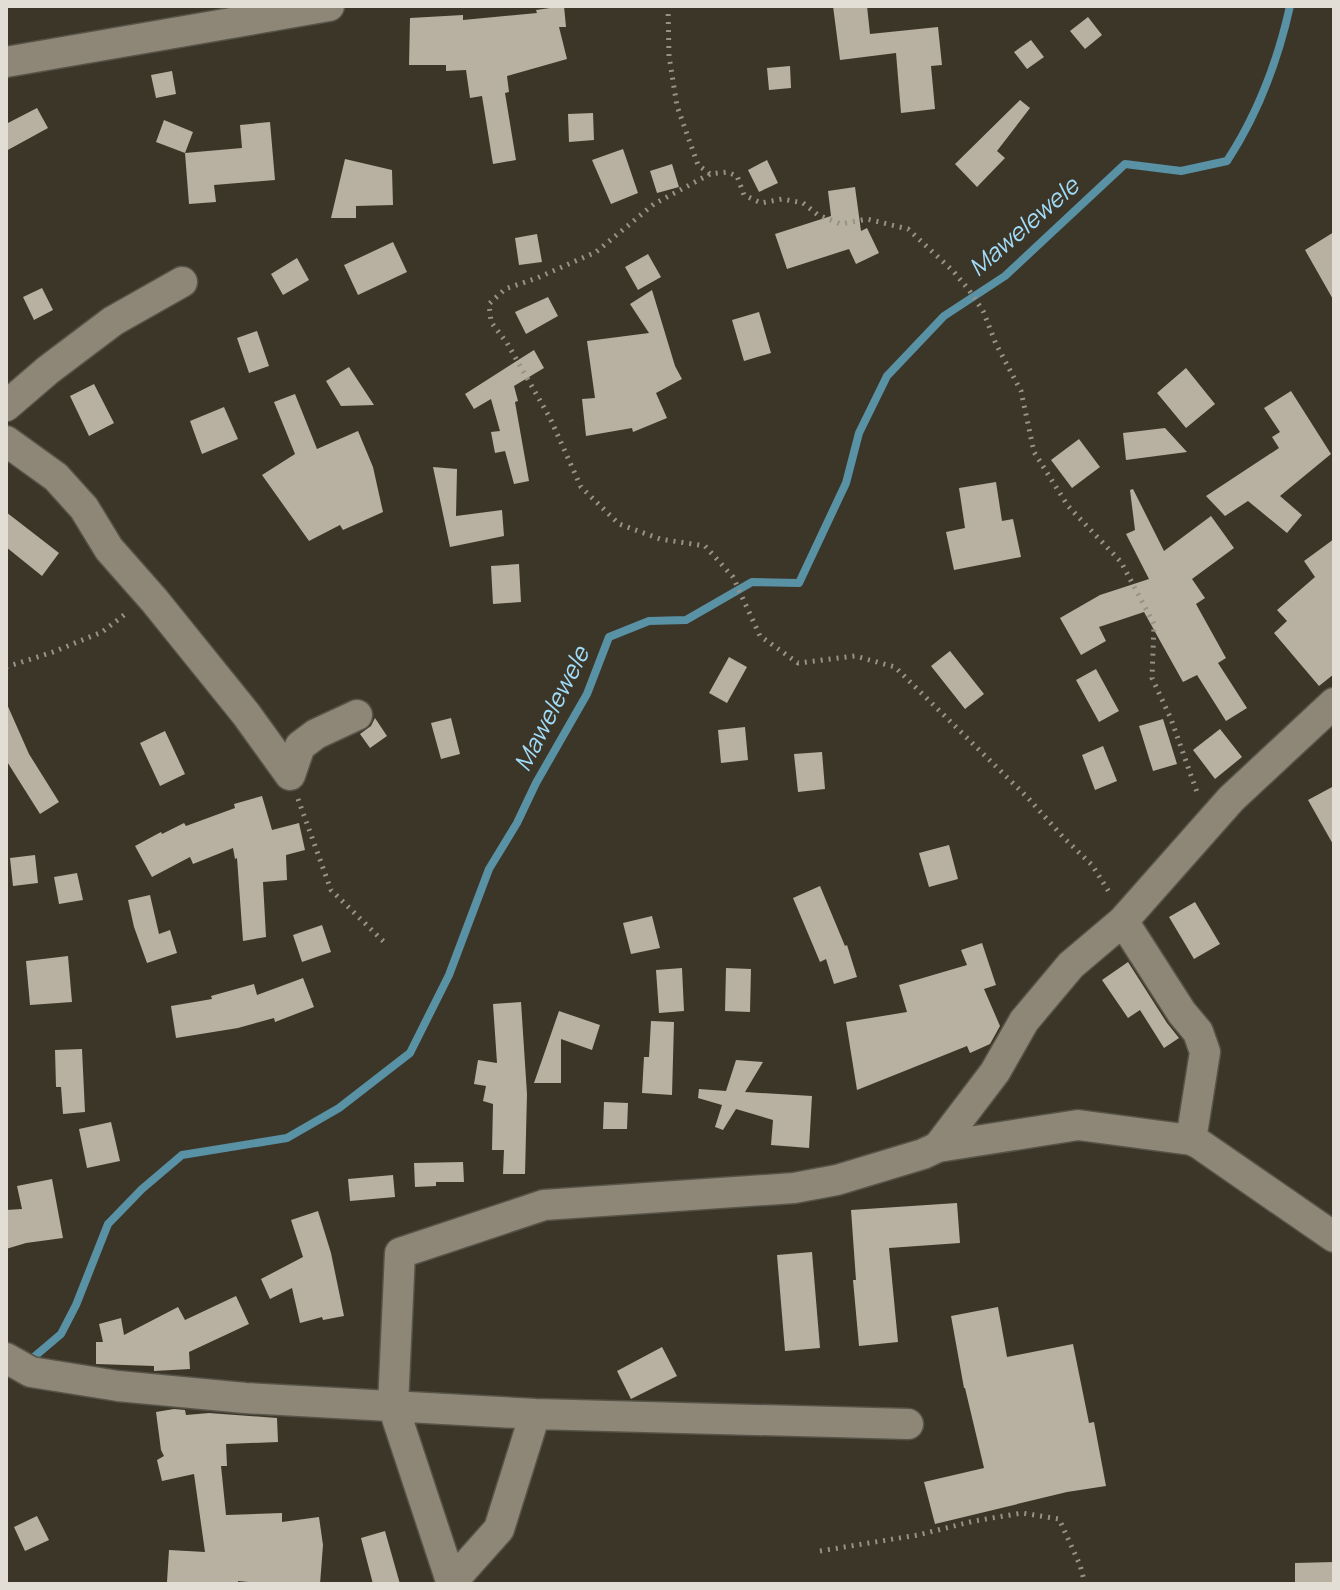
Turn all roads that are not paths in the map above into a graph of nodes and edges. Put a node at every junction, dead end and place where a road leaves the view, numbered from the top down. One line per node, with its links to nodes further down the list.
1 (329, 6): 2 (street)
2 (6, 62)
3 (182, 282): 4 (street)
4 (6, 406)
5 (6, 441): 7 (street)
6 (1334, 703): 8 (street)
7 (357, 715)
8 (1124, 920): 9 (street); 10 (street)
9 (1191, 1140): 10 (street); 11 (street)
10 (938, 1147): 13 (street)
11 (1334, 1237)
12 (19, 1365): 13 (street)
13 (393, 1406): 14 (street); 16 (street)
14 (535, 1414): 15 (street); 16 (street)
15 (908, 1424)
16 (451, 1582)

